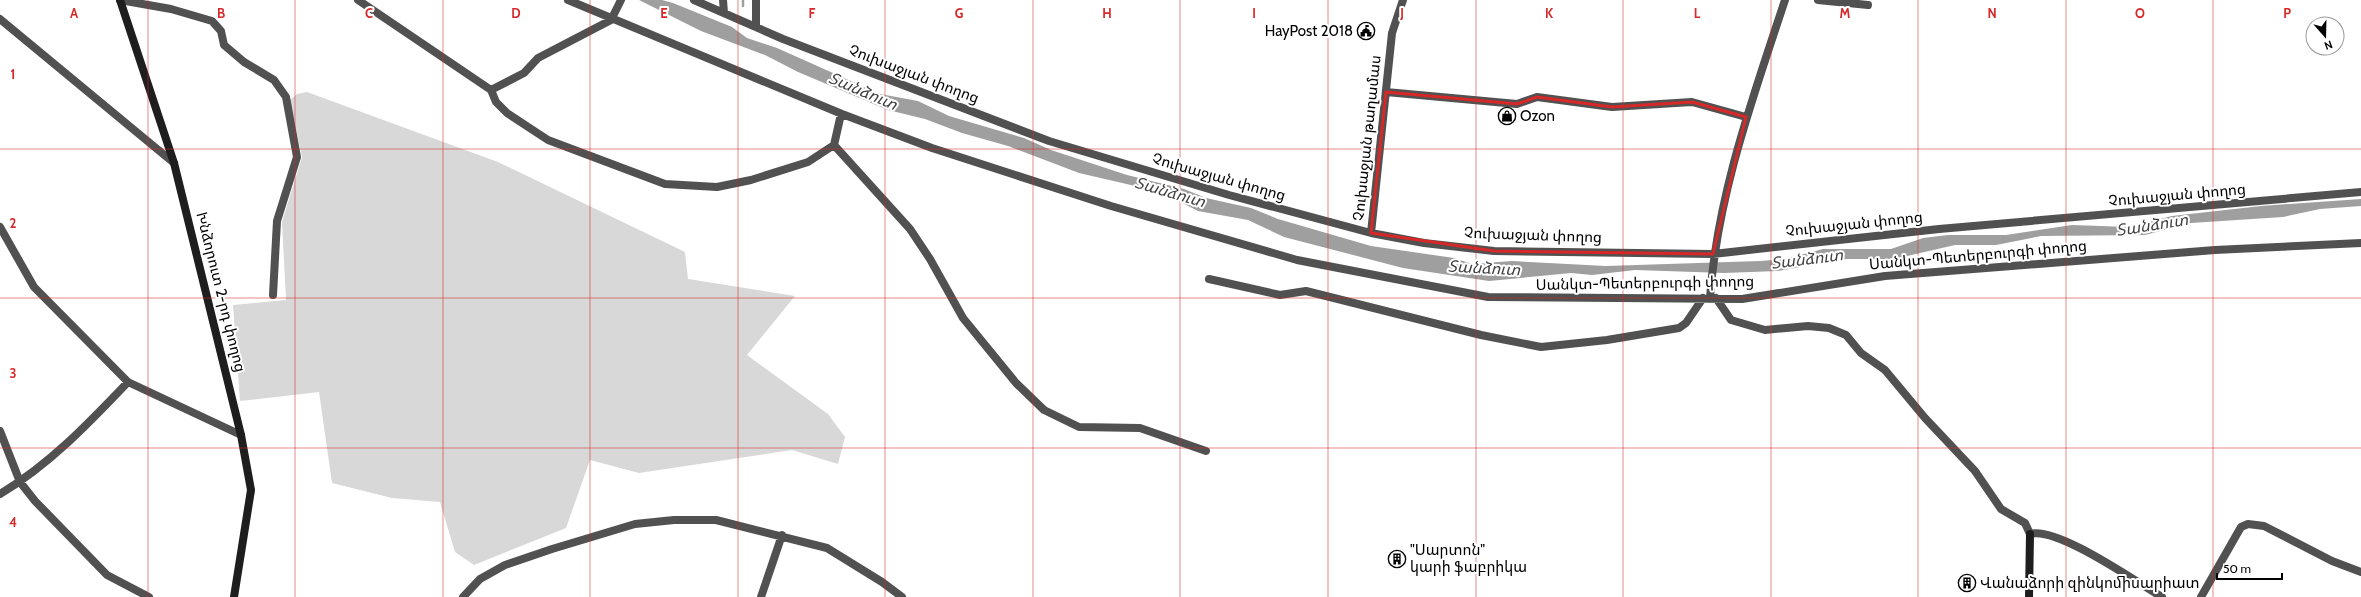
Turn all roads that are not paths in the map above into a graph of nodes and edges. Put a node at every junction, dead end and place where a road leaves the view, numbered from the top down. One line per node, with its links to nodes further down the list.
1 (120, 0): 21 (street, Խնձորուտ 2-րդ փողոց); 28 (street)
2 (358, 0): 16 (street)
3 (568, 0): 14 (street, Սանկտ-Պետերբուրգի փողոց)
4 (694, 0): 12 (street, Չուխաջյան փողոց)
5 (723, 0): 12 (street)
6 (756, 0): 15 (street)
7 (1403, 0): 17 (street, Չուխաջյան թաղամաս)
8 (1785, 0): 19 (street)
9 (1818, 0): 11 (street)
10 (620, 1): 14 (street)
11 (1868, 5)
12 (724, 13): 15 (street, Չուխաջյան փողոց)
13 (0, 19): 21 (street)
14 (611, 20): 16 (street); 18 (street, Սանկտ-Պետերբուրգի փողոց)
15 (756, 27): 24 (street, Չուխաջյան փողոց)
16 (491, 90): 20 (street)
17 (1386, 92): 19 (street); 24 (street, Չուխաջյան թաղամաս)
18 (841, 114): 20 (street); 29 (street, Սանկտ-Պետերբուրգի փողոց)
19 (1746, 117): 26 (street)
20 (834, 146): 33 (street)
21 (174, 163): 32 (street, Խնձորուտ 2-րդ փողոց)
22 (2361, 192): 26 (street, Չուխաջյան փողոց)
23 (0, 227): 30 (street)
24 (1371, 233): 26 (street, Չուխաջյան փողոց)
25 (2361, 243): 29 (street, Սանկտ-Պետերբուրգի փողոց)
26 (1713, 257): 29 (street)
27 (1209, 278): 29 (street)
28 (273, 295)
29 (1710, 298): 36 (street)
30 (128, 382): 32 (street); 34 (street)
31 (0, 431): 34 (street)
32 (241, 435): 40 (street, Խնձորուտ 2-րդ փողոց)
33 (1206, 451)
34 (20, 482): 35 (street); 39 (street)
35 (0, 494)
36 (2030, 534): 44 (street); 45 (street)
37 (782, 535): 41 (street); 42 (street); 43 (street)
38 (2361, 572): 46 (street)
39 (145, 596)
40 (234, 597)
41 (463, 597)
42 (761, 597)
43 (902, 597)
44 (2029, 597)
45 (2162, 597)
46 (2201, 597)

